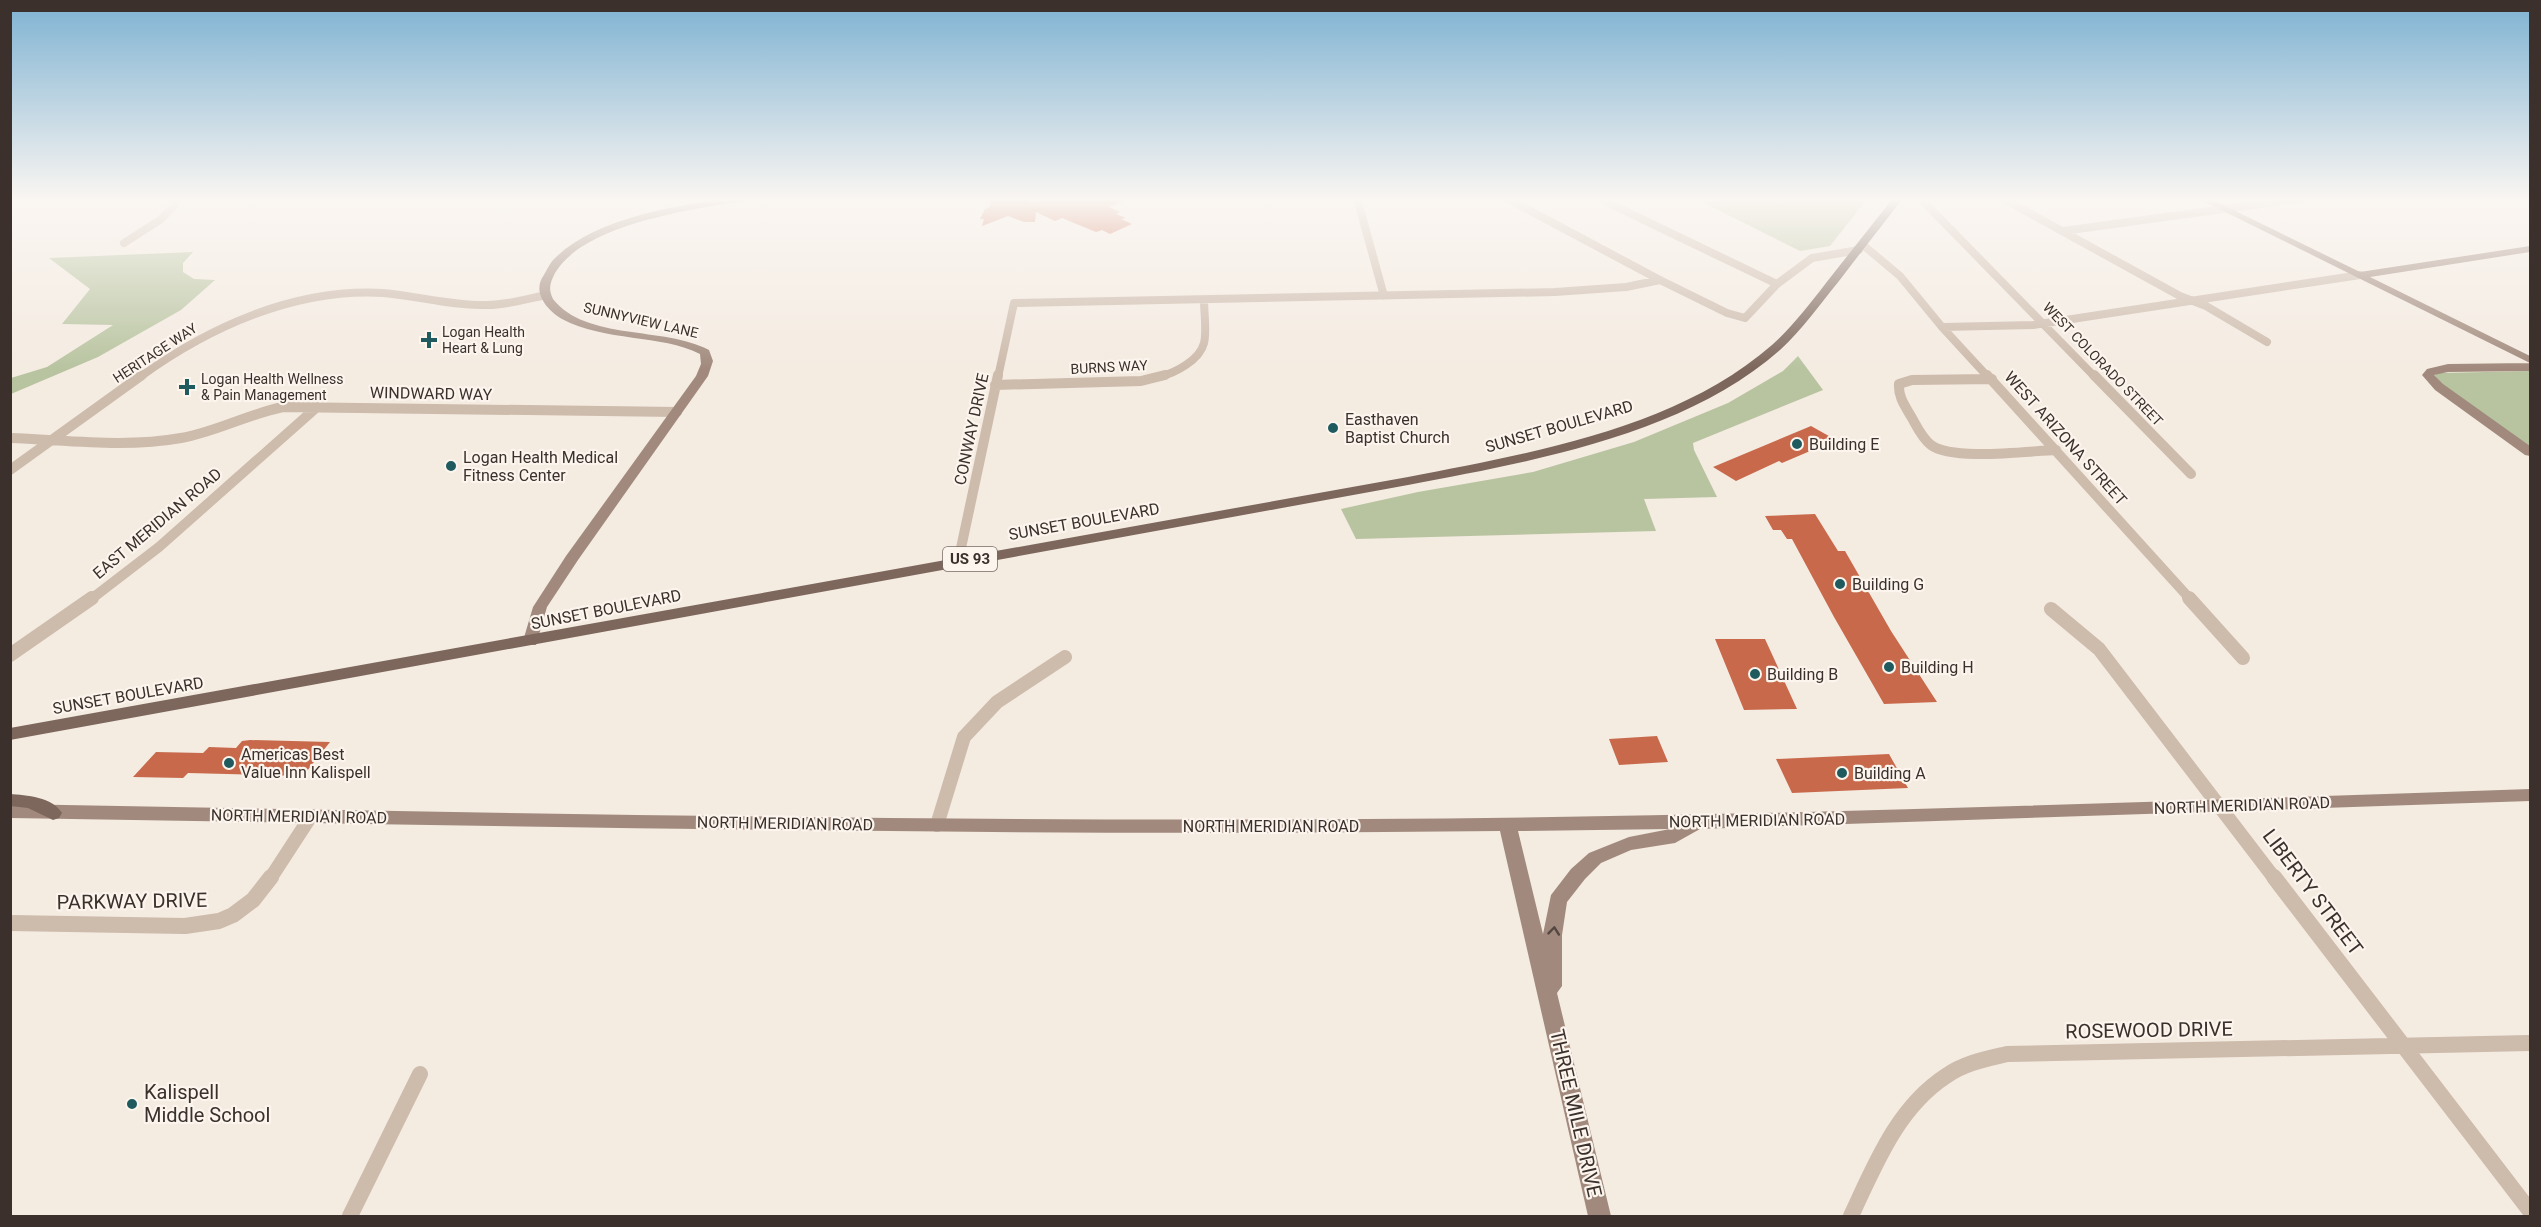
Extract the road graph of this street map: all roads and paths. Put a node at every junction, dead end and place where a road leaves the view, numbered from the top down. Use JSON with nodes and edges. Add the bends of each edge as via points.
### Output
{"nodes":[{"id":1,"x":566,"y":255,"type":"edge"},
{"id":2,"x":1373,"y":255,"type":"edge"},
{"id":3,"x":1615,"y":255,"type":"edge"},
{"id":4,"x":1717,"y":255,"type":"edge"},
{"id":5,"x":1824,"y":255,"type":"edge"},
{"id":6,"x":1854,"y":255,"type":"edge"},
{"id":7,"x":1875,"y":255,"type":"edge"},
{"id":8,"x":1977,"y":255,"type":"edge"},
{"id":9,"x":2107,"y":255,"type":"edge"},
{"id":10,"x":2319,"y":255,"type":"edge"},
{"id":11,"x":2491,"y":255,"type":"edge"},
{"id":12,"x":2360,"y":276,"type":"junction"},
{"id":13,"x":1660,"y":279,"type":"junction"},
{"id":14,"x":1777,"y":284,"type":"junction"},
{"id":15,"x":546,"y":295,"type":"junction"},
{"id":16,"x":1384,"y":296,"type":"junction"},
{"id":17,"x":1204,"y":300,"type":"junction"},
{"id":18,"x":2192,"y":301,"type":"junction"},
{"id":19,"x":2045,"y":324,"type":"junction"},
{"id":20,"x":1942,"y":327,"type":"junction"},
{"id":21,"x":2267,"y":342,"type":"dead end"},
{"id":22,"x":2530,"y":360,"type":"edge"},
{"id":23,"x":2530,"y":367,"type":"edge"},
{"id":24,"x":1992,"y":379,"type":"junction"},
{"id":25,"x":995,"y":385,"type":"junction"},
{"id":26,"x":316,"y":407,"type":"junction"},
{"id":27,"x":677,"y":412,"type":"junction"},
{"id":28,"x":10,"y":438,"type":"edge"},
{"id":29,"x":53,"y":439,"type":"junction"},
{"id":30,"x":2056,"y":450,"type":"junction"},
{"id":31,"x":2530,"y":452,"type":"edge"},
{"id":32,"x":10,"y":470,"type":"edge"},
{"id":33,"x":2191,"y":474,"type":"dead end"},
{"id":34,"x":958,"y":562,"type":"junction"},
{"id":35,"x":2051,"y":609,"type":"dead end"},
{"id":36,"x":531,"y":641,"type":"junction"},
{"id":37,"x":10,"y":655,"type":"edge"},
{"id":38,"x":1065,"y":657,"type":"dead end"},
{"id":39,"x":2243,"y":658,"type":"dead end"},
{"id":40,"x":31,"y":731,"type":"junction"},
{"id":41,"x":10,"y":734,"type":"edge"},
{"id":42,"x":10,"y":740,"type":"edge"},
{"id":43,"x":2530,"y":795,"type":"edge"},
{"id":44,"x":10,"y":800,"type":"edge"},
{"id":45,"x":2221,"y":807,"type":"junction"},
{"id":46,"x":10,"y":811,"type":"edge"},
{"id":47,"x":53,"y":813,"type":"junction"},
{"id":48,"x":311,"y":816,"type":"junction"},
{"id":49,"x":1697,"y":822,"type":"junction"},
{"id":50,"x":1507,"y":824,"type":"junction"},
{"id":51,"x":937,"y":825,"type":"junction"},
{"id":52,"x":10,"y":923,"type":"edge"},
{"id":53,"x":1552,"y":1010,"type":"junction"},
{"id":54,"x":2530,"y":1043,"type":"edge"},
{"id":55,"x":2404,"y":1046,"type":"junction"},
{"id":56,"x":420,"y":1074,"type":"dead end"},
{"id":57,"x":2530,"y":1211,"type":"edge"},
{"id":58,"x":350,"y":1216,"type":"edge"},
{"id":59,"x":1600,"y":1216,"type":"edge"},
{"id":60,"x":1851,"y":1216,"type":"edge"}],
"edges":[{"from":1,"to":15,"type":"main road","via":[[544,284]]},
{"from":2,"to":16,"type":"street"},
{"from":3,"to":13,"type":"street"},
{"from":4,"to":14,"type":"street"},
{"from":5,"to":14,"type":"street","via":[[1812,258]]},
{"from":6,"to":34,"type":"main road","name":"SUNSET BOULEVARD","number":"US 93","via":[[1772,351],[1734,379],[1642,422],[1490,465]]},
{"from":7,"to":20,"type":"street","name":"WEST ARIZONA STREET","via":[[1889,263]]},
{"from":8,"to":19,"type":"street","name":"WEST COLORADO STREET"},
{"from":9,"to":18,"type":"street"},
{"from":10,"to":12,"type":"main road"},
{"from":11,"to":12,"type":"main road"},
{"from":12,"to":18,"type":"street"},
{"from":12,"to":22,"type":"main road"},
{"from":13,"to":14,"type":"street","via":[[1745,318]]},
{"from":13,"to":16,"type":"street","via":[[1592,290]]},
{"from":15,"to":27,"type":"main road","name":"SUNNYVIEW LANE","via":[[553,306],[573,320],[705,352],[707,368]]},
{"from":15,"to":29,"type":"street","name":"HERITAGE WAY","via":[[486,305],[409,295],[361,294],[267,311],[184,346]]},
{"from":16,"to":17,"type":"street"},
{"from":17,"to":25,"type":"street","name":"BURNS WAY","via":[[1204,344],[1196,357],[1170,374],[1141,381]]},
{"from":17,"to":25,"type":"street","name":"CONWAY DRIVE","via":[[1014,303]]},
{"from":18,"to":19,"type":"street"},
{"from":18,"to":21,"type":"street"},
{"from":19,"to":20,"type":"street"},
{"from":19,"to":33,"type":"street","name":"WEST COLORADO STREET"},
{"from":20,"to":24,"type":"street","name":"WEST ARIZONA STREET"},
{"from":23,"to":31,"type":"main road","via":[[2438,369],[2428,375]]},
{"from":24,"to":30,"type":"street","name":"WEST ARIZONA STREET"},
{"from":24,"to":30,"type":"street","via":[[1912,380],[1899,384],[1897,390],[1929,442],[1938,449],[1956,453]]},
{"from":25,"to":34,"type":"street","name":"CONWAY DRIVE"},
{"from":26,"to":27,"type":"street","name":"WINDWARD WAY"},
{"from":26,"to":29,"type":"street","name":"WINDWARD WAY","via":[[269,409],[212,430],[164,441]]},
{"from":26,"to":37,"type":"street","name":"EAST MERIDIAN ROAD","via":[[159,547]]},
{"from":27,"to":36,"type":"main road","name":"SUNNYVIEW LANE","via":[[540,606]]},
{"from":28,"to":29,"type":"street","name":"WINDWARD WAY"},
{"from":29,"to":32,"type":"street","name":"HERITAGE WAY"},
{"from":30,"to":39,"type":"street","name":"WEST ARIZONA STREET"},
{"from":34,"to":36,"type":"main road","name":"SUNSET BOULEVARD","number":"US 93"},
{"from":35,"to":45,"type":"street","name":"LIBERTY STREET","via":[[2099,649]]},
{"from":36,"to":40,"type":"main road","name":"SUNSET BOULEVARD","number":"US 93"},
{"from":38,"to":51,"type":"street","via":[[997,702],[964,737]]},
{"from":40,"to":41,"type":"main road","name":"SUNSET BOULEVARD","number":"US 93"},
{"from":40,"to":42,"type":"main road"},
{"from":43,"to":45,"type":"main road","name":"NORTH MERIDIAN ROAD"},
{"from":44,"to":47,"type":"main road","via":[[31,802]]},
{"from":45,"to":49,"type":"main road","name":"NORTH MERIDIAN ROAD"},
{"from":45,"to":55,"type":"street","name":"LIBERTY STREET"},
{"from":46,"to":47,"type":"main road","name":"NORTH MERIDIAN ROAD"},
{"from":47,"to":48,"type":"main road","name":"NORTH MERIDIAN ROAD"},
{"from":48,"to":51,"type":"main road","name":"NORTH MERIDIAN ROAD"},
{"from":48,"to":52,"type":"street","name":"PARKWAY DRIVE","via":[[253,900],[219,921],[185,926]]},
{"from":49,"to":50,"type":"main road","name":"NORTH MERIDIAN ROAD"},
{"from":53,"to":49,"type":"main road","name":"THREE MILE DRIVE","one_way":true,"via":[[1552,935],[1558,900],[1578,874],[1595,858],[1629,844],[1669,838]]},
{"from":50,"to":51,"type":"main road","name":"NORTH MERIDIAN ROAD"},
{"from":50,"to":53,"type":"main road","name":"THREE MILE DRIVE"},
{"from":53,"to":59,"type":"main road","name":"THREE MILE DRIVE"},
{"from":54,"to":55,"type":"street","name":"ROSEWOOD DRIVE"},
{"from":55,"to":57,"type":"street","name":"LIBERTY STREET"},
{"from":55,"to":60,"type":"street","name":"ROSEWOOD DRIVE","via":[[2007,1054],[1974,1061],[1936,1081],[1905,1112]]},
{"from":56,"to":58,"type":"street"}]}
